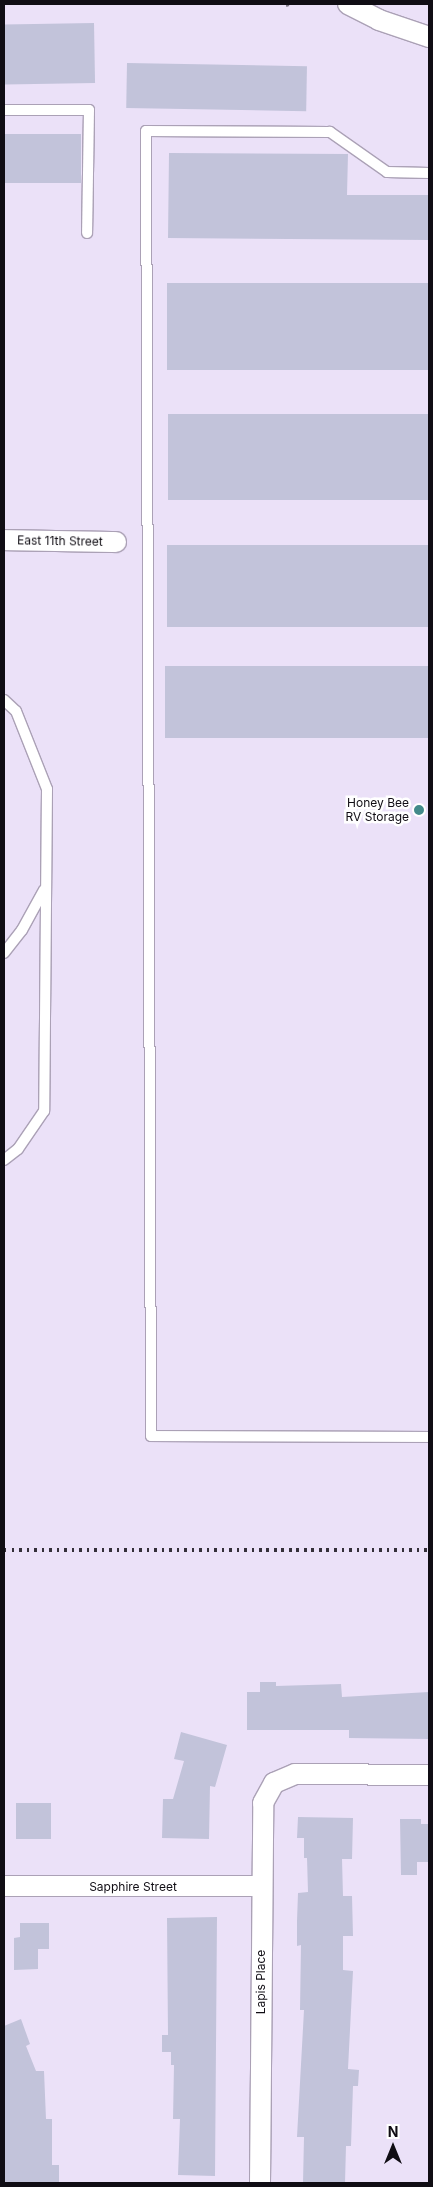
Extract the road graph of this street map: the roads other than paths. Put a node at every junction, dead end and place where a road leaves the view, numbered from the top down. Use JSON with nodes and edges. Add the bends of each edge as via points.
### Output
{"nodes":[{"id":1,"x":348,"y":4,"type":"edge"},
{"id":2,"x":429,"y":37,"type":"edge"},
{"id":3,"x":4,"y":110,"type":"edge"},
{"id":4,"x":429,"y":174,"type":"edge"},
{"id":5,"x":87,"y":233,"type":"dead end"},
{"id":6,"x":4,"y":540,"type":"edge"},
{"id":7,"x":116,"y":542,"type":"dead end"},
{"id":8,"x":4,"y":700,"type":"edge"},
{"id":9,"x":45,"y":887,"type":"junction"},
{"id":10,"x":4,"y":953,"type":"edge"},
{"id":11,"x":4,"y":1160,"type":"edge"},
{"id":12,"x":429,"y":1437,"type":"edge"},
{"id":13,"x":429,"y":1775,"type":"edge"},
{"id":14,"x":4,"y":1886,"type":"edge"},
{"id":15,"x":262,"y":1886,"type":"junction"},
{"id":16,"x":260,"y":2183,"type":"edge"}],
"edges":[{"from":1,"to":2,"type":"street","via":[[379,20]]},
{"from":3,"to":5,"type":"lane","via":[[89,110]]},
{"from":4,"to":12,"type":"lane","via":[[387,172],[330,132],[146,131],[151,1436]]},
{"from":6,"to":7,"type":"street","name":"East 11th Street"},
{"from":8,"to":9,"type":"lane","via":[[16,711],[47,788]]},
{"from":9,"to":10,"type":"lane","via":[[22,930]]},
{"from":9,"to":11,"type":"lane","via":[[44,1111],[18,1149]]},
{"from":13,"to":15,"type":"street","name":"Lapis Place","via":[[296,1774],[274,1783],[262,1803]]},
{"from":14,"to":15,"type":"street","name":"Sapphire Street"},
{"from":15,"to":16,"type":"street","name":"Lapis Place"}]}
